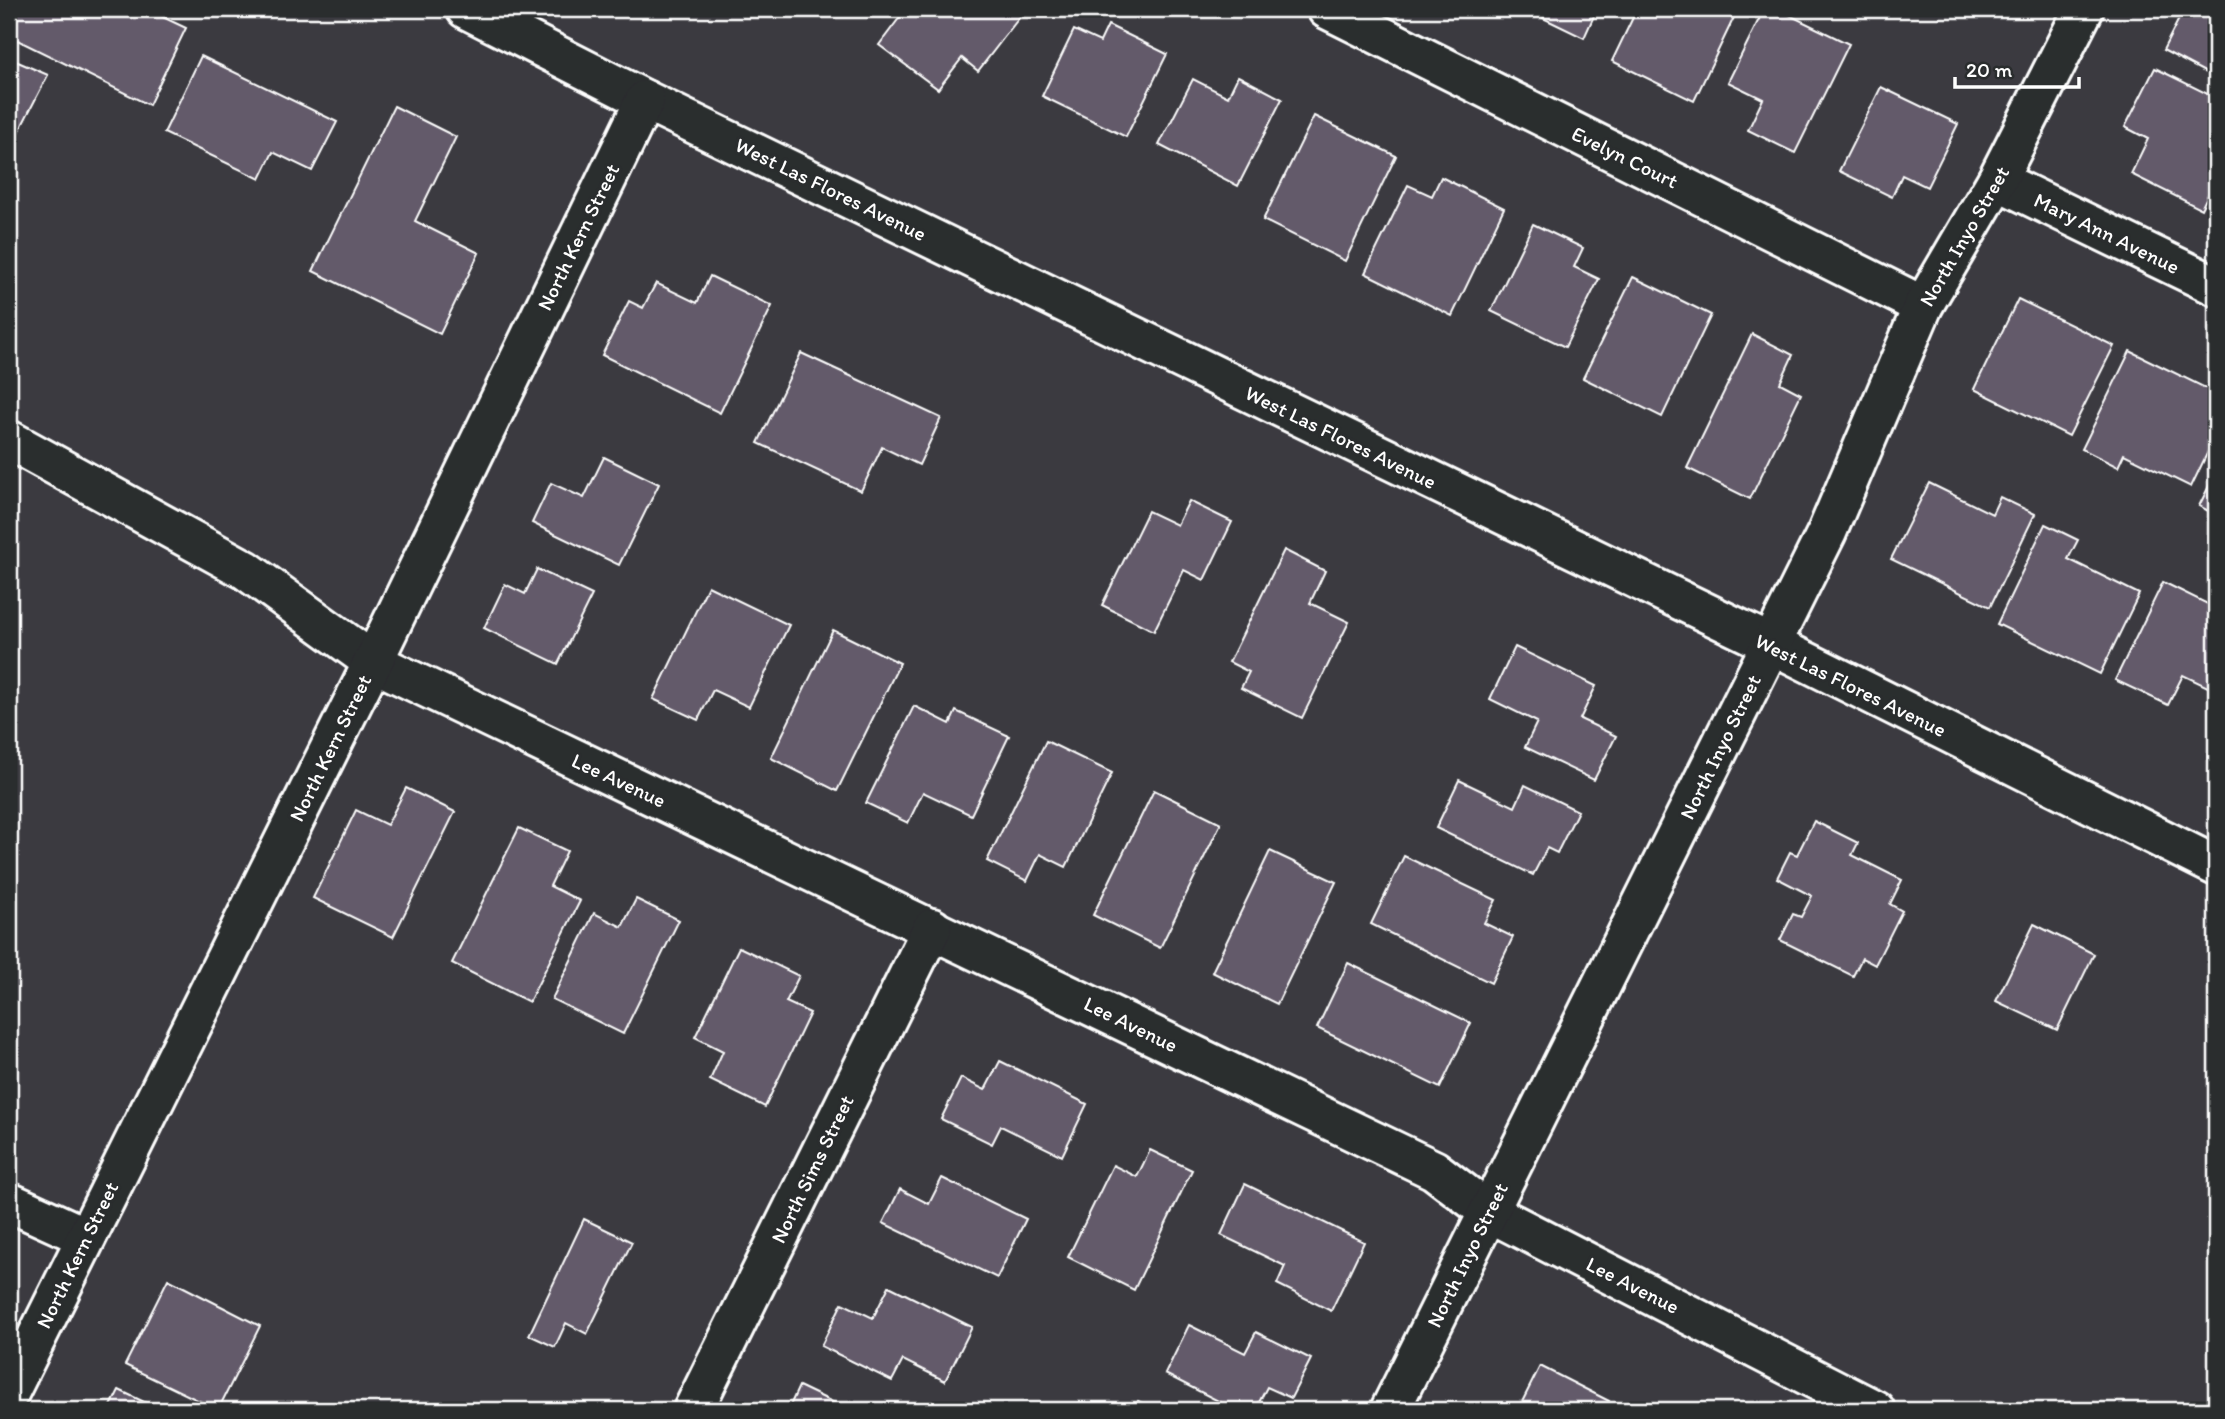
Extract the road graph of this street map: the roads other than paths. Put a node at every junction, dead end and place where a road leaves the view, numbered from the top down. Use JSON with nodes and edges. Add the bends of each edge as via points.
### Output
{"nodes":[{"id":1,"x":466,"y":9,"type":"edge"},
{"id":2,"x":1327,"y":9,"type":"edge"},
{"id":3,"x":2084,"y":9,"type":"edge"},
{"id":4,"x":645,"y":100,"type":"junction"},
{"id":5,"x":1997,"y":180,"type":"junction"},
{"id":6,"x":2216,"y":286,"type":"edge"},
{"id":7,"x":1923,"y":306,"type":"junction"},
{"id":8,"x":9,"y":440,"type":"edge"},
{"id":9,"x":1770,"y":645,"type":"junction"},
{"id":10,"x":373,"y":662,"type":"junction"},
{"id":11,"x":2216,"y":866,"type":"edge"},
{"id":12,"x":932,"y":928,"type":"junction"},
{"id":13,"x":9,"y":1202,"type":"edge"},
{"id":14,"x":1489,"y":1212,"type":"junction"},
{"id":15,"x":86,"y":1237,"type":"junction"},
{"id":16,"x":9,"y":1393,"type":"edge"},
{"id":17,"x":693,"y":1410,"type":"edge"},
{"id":18,"x":1390,"y":1410,"type":"edge"},
{"id":19,"x":1875,"y":1410,"type":"edge"}],
"edges":[{"from":1,"to":4,"type":"street","name":"West Las Flores Avenue"},
{"from":2,"to":7,"type":"street","name":"Evelyn Court"},
{"from":3,"to":5,"type":"street","name":"North Inyo Street"},
{"from":4,"to":9,"type":"street","name":"West Las Flores Avenue"},
{"from":4,"to":10,"type":"street","name":"North Kern Street"},
{"from":5,"to":6,"type":"street","name":"Mary Ann Avenue"},
{"from":5,"to":7,"type":"street","name":"North Inyo Street"},
{"from":7,"to":9,"type":"street","name":"North Inyo Street","via":[[1827,532]]},
{"from":8,"to":10,"type":"street","name":"Lee Avenue","via":[[246,570]]},
{"from":9,"to":11,"type":"street","name":"West Las Flores Avenue"},
{"from":9,"to":14,"type":"street","name":"North Inyo Street"},
{"from":10,"to":12,"type":"street","name":"Lee Avenue"},
{"from":10,"to":15,"type":"street","name":"North Kern Street"},
{"from":12,"to":14,"type":"street","name":"Lee Avenue","via":[[1434,1170]]},
{"from":12,"to":17,"type":"street","name":"North Sims Street"},
{"from":13,"to":15,"type":"street"},
{"from":14,"to":18,"type":"street","name":"North Inyo Street"},
{"from":14,"to":19,"type":"street","name":"Lee Avenue"},
{"from":15,"to":16,"type":"street","name":"North Kern Street"}]}
